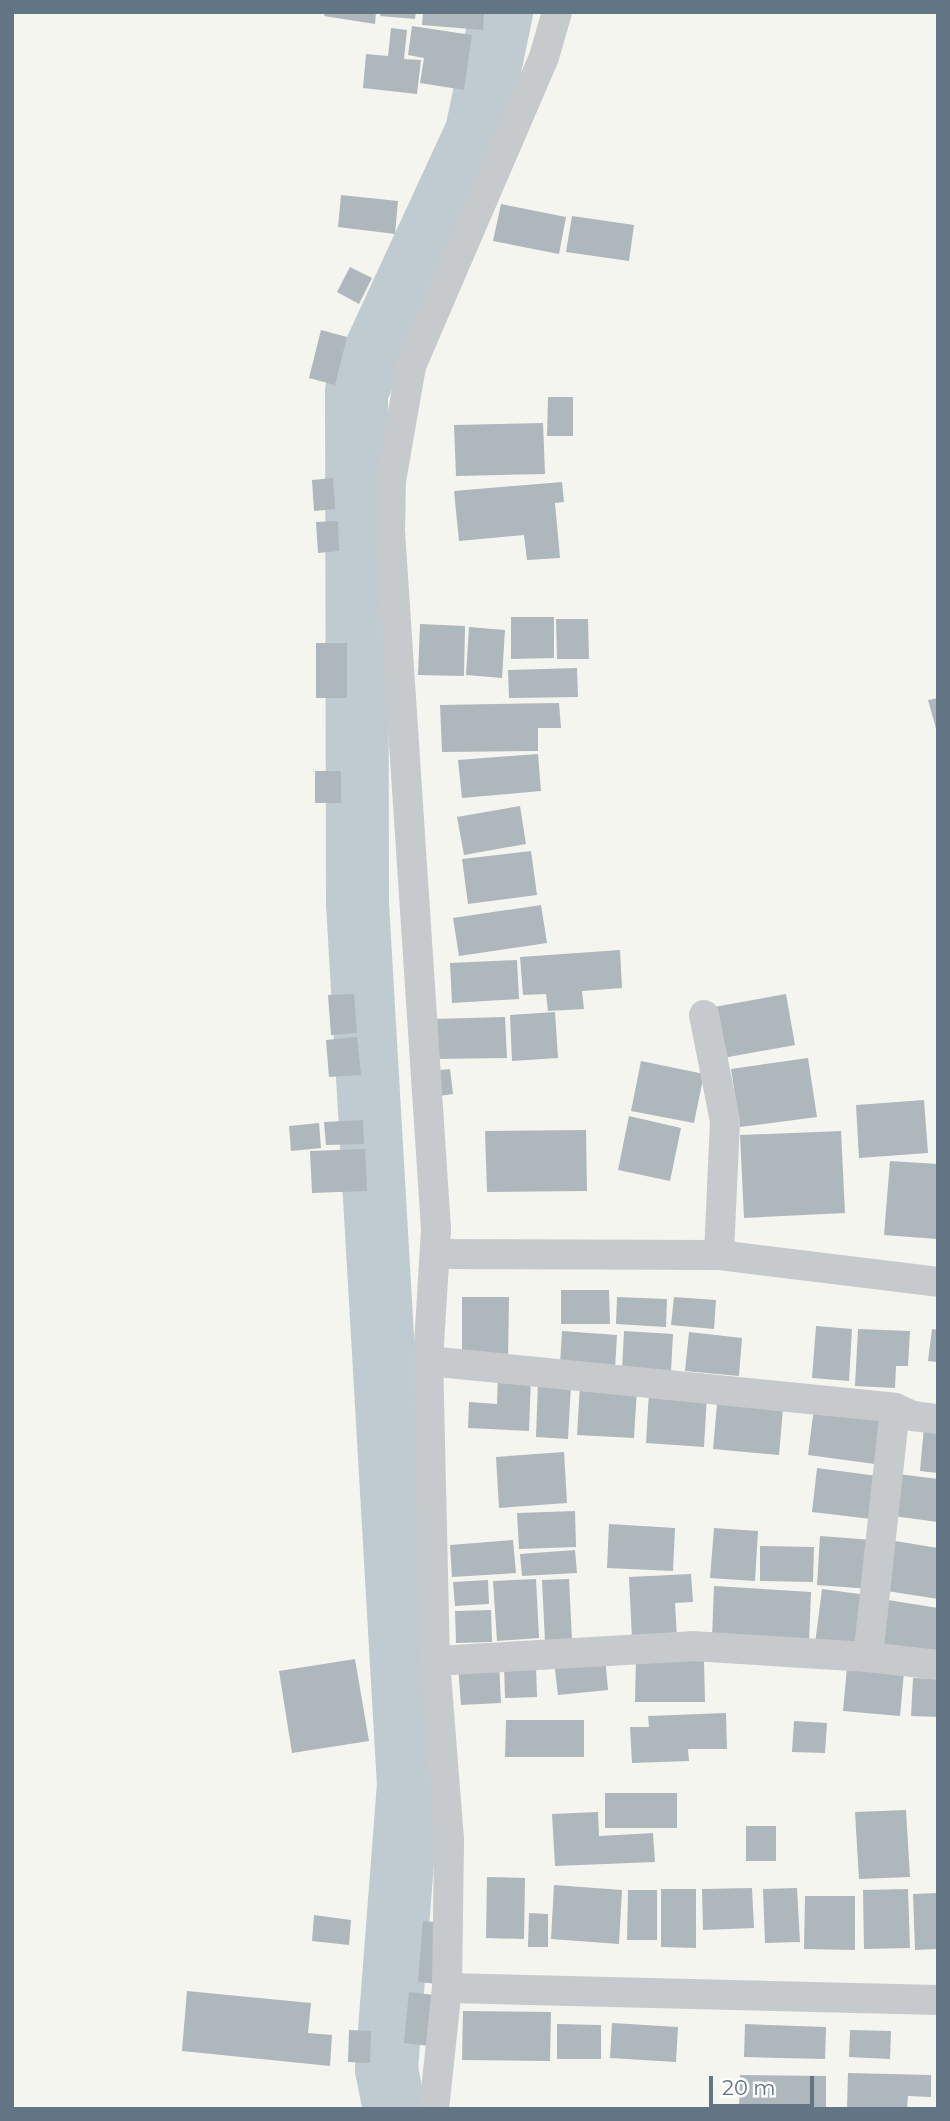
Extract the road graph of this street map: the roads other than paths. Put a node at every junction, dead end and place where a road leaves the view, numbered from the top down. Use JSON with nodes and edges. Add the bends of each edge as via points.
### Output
{"nodes":[{"id":1,"x":556,"y":12,"type":"edge"},
{"id":2,"x":704,"y":1015,"type":"dead end"},
{"id":3,"x":436,"y":1254,"type":"junction"},
{"id":4,"x":719,"y":1255,"type":"junction"},
{"id":5,"x":938,"y":1282,"type":"edge"},
{"id":6,"x":428,"y":1361,"type":"junction"},
{"id":7,"x":895,"y":1408,"type":"junction"},
{"id":8,"x":938,"y":1419,"type":"edge"},
{"id":9,"x":868,"y":1657,"type":"junction"},
{"id":10,"x":435,"y":1661,"type":"junction"},
{"id":11,"x":938,"y":1665,"type":"edge"},
{"id":12,"x":447,"y":1988,"type":"junction"},
{"id":13,"x":938,"y":2000,"type":"edge"},
{"id":14,"x":434,"y":2109,"type":"edge"}],
"edges":[{"from":1,"to":3,"type":"street","via":[[544,57],[411,366],[391,481],[390,530]]},
{"from":2,"to":4,"type":"street","via":[[725,1121]]},
{"from":3,"to":4,"type":"street"},
{"from":3,"to":6,"type":"street"},
{"from":4,"to":5,"type":"street"},
{"from":6,"to":7,"type":"street"},
{"from":6,"to":10,"type":"street"},
{"from":7,"to":8,"type":"street"},
{"from":7,"to":9,"type":"street"},
{"from":9,"to":10,"type":"street","via":[[692,1646]]},
{"from":9,"to":11,"type":"street"},
{"from":10,"to":12,"type":"street","via":[[449,1839]]},
{"from":12,"to":13,"type":"street"},
{"from":12,"to":14,"type":"street"}]}
